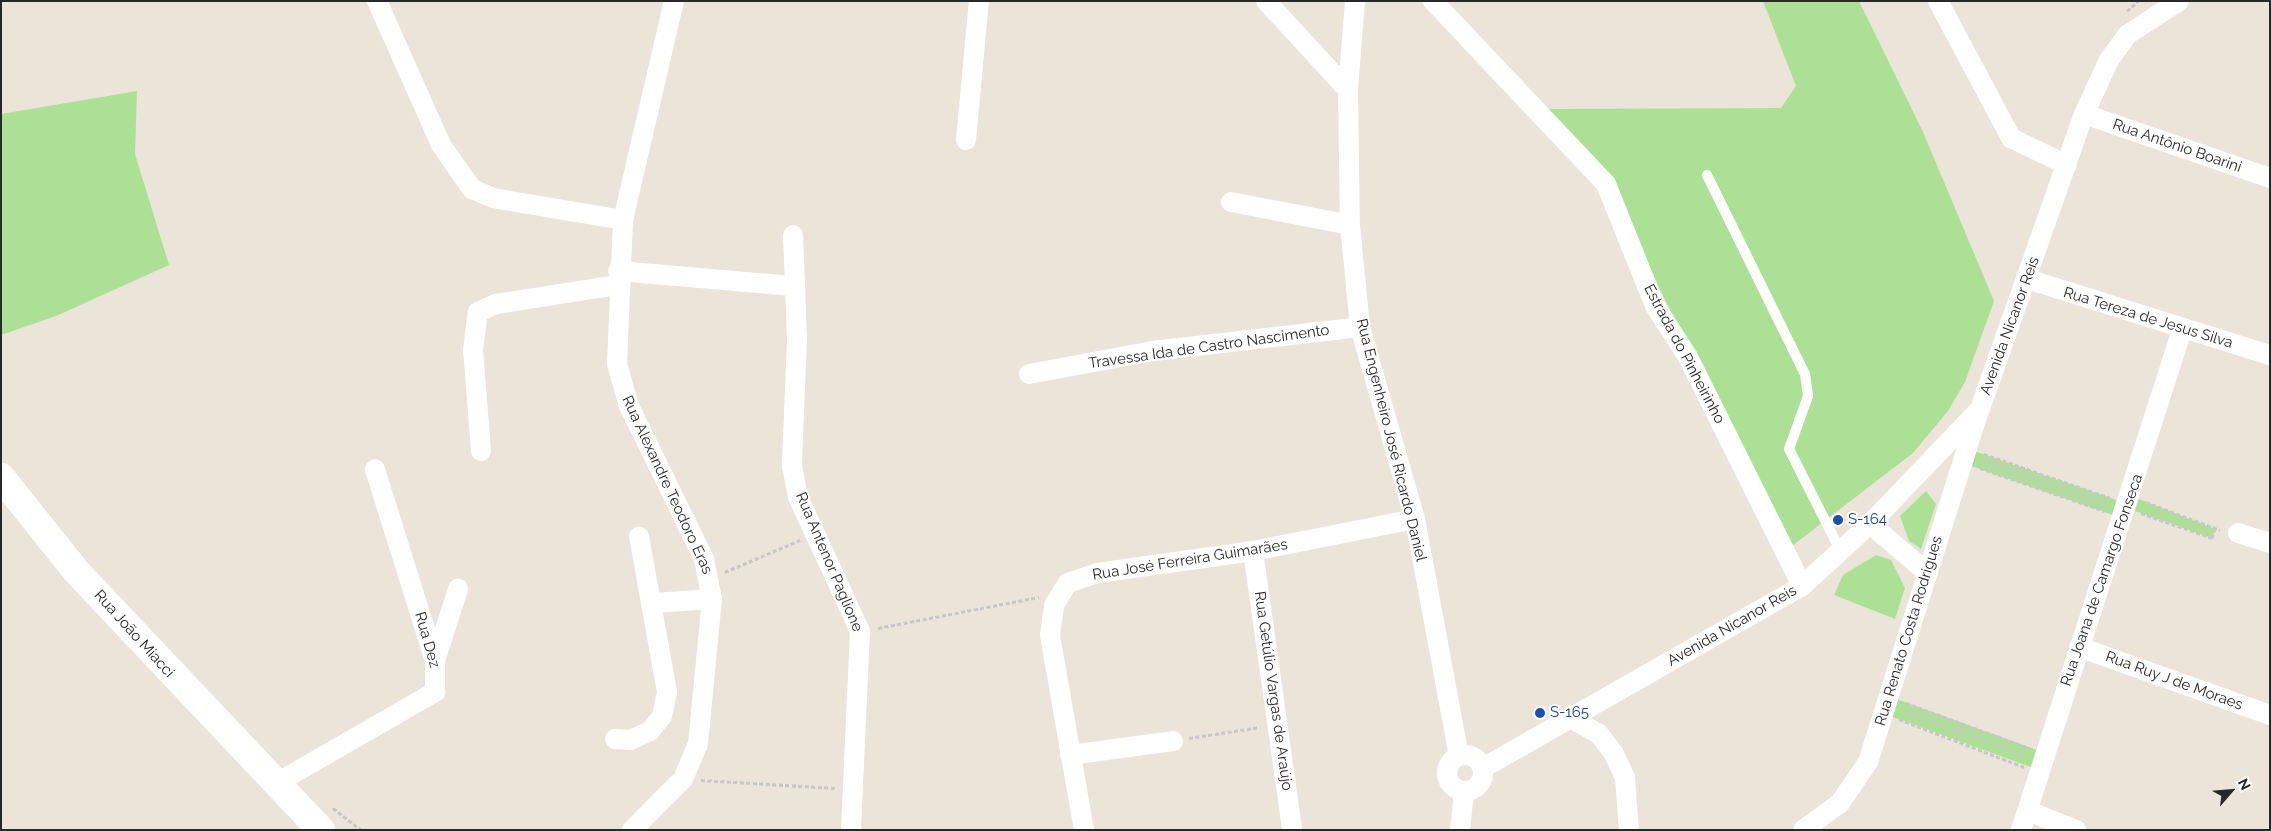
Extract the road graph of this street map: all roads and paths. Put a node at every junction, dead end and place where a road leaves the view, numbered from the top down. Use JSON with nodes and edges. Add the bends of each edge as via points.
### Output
{"nodes":[{"id":1,"x":377,"y":1,"type":"edge"},
{"id":2,"x":674,"y":1,"type":"edge"},
{"id":3,"x":978,"y":1,"type":"edge"},
{"id":4,"x":1266,"y":1,"type":"edge"},
{"id":5,"x":1355,"y":1,"type":"edge"},
{"id":6,"x":1433,"y":1,"type":"edge"},
{"id":7,"x":1938,"y":1,"type":"edge"},
{"id":8,"x":2138,"y":1,"type":"edge"},
{"id":9,"x":2179,"y":1,"type":"edge"},
{"id":10,"x":2120,"y":18,"type":"dead end"},
{"id":11,"x":1348,"y":90,"type":"junction"},
{"id":12,"x":2084,"y":114,"type":"junction"},
{"id":13,"x":966,"y":140,"type":"dead end"},
{"id":14,"x":2067,"y":165,"type":"junction"},
{"id":15,"x":1707,"y":175,"type":"dead end"},
{"id":16,"x":2270,"y":178,"type":"edge"},
{"id":17,"x":1231,"y":202,"type":"dead end"},
{"id":18,"x":623,"y":220,"type":"junction"},
{"id":19,"x":1350,"y":225,"type":"junction"},
{"id":20,"x":792,"y":235,"type":"dead end"},
{"id":21,"x":618,"y":278,"type":"junction"},
{"id":22,"x":2027,"y":279,"type":"junction"},
{"id":23,"x":793,"y":286,"type":"junction"},
{"id":24,"x":1360,"y":326,"type":"junction"},
{"id":25,"x":2182,"y":330,"type":"junction"},
{"id":26,"x":2270,"y":355,"type":"edge"},
{"id":27,"x":1029,"y":374,"type":"dead end"},
{"id":28,"x":1980,"y":409,"type":"junction"},
{"id":29,"x":481,"y":451,"type":"dead end"},
{"id":30,"x":1966,"y":455,"type":"junction"},
{"id":31,"x":375,"y":468,"type":"dead end"},
{"id":32,"x":1,"y":477,"type":"edge"},
{"id":33,"x":2129,"y":508,"type":"junction"},
{"id":34,"x":1415,"y":518,"type":"junction"},
{"id":35,"x":1870,"y":524,"type":"junction"},
{"id":36,"x":2214,"y":529,"type":"junction"},
{"id":37,"x":2238,"y":533,"type":"joint"},
{"id":38,"x":814,"y":534,"type":"junction"},
{"id":39,"x":639,"y":536,"type":"dead end"},
{"id":40,"x":2270,"y":543,"type":"edge"},
{"id":41,"x":1840,"y":550,"type":"junction"},
{"id":42,"x":1253,"y":551,"type":"junction"},
{"id":43,"x":1928,"y":572,"type":"junction"},
{"id":44,"x":711,"y":578,"type":"junction"},
{"id":45,"x":1802,"y":586,"type":"junction"},
{"id":46,"x":458,"y":589,"type":"dead end"},
{"id":47,"x":1060,"y":593,"type":"junction"},
{"id":48,"x":712,"y":599,"type":"junction"},
{"id":49,"x":653,"y":604,"type":"junction"},
{"id":50,"x":860,"y":631,"type":"junction"},
{"id":51,"x":2079,"y":647,"type":"junction"},
{"id":52,"x":435,"y":661,"type":"junction"},
{"id":53,"x":1888,"y":705,"type":"junction"},
{"id":54,"x":2270,"y":715,"type":"edge"},
{"id":55,"x":1571,"y":718,"type":"junction"},
{"id":56,"x":1962,"y":723,"type":"junction"},
{"id":57,"x":1278,"y":724,"type":"junction"},
{"id":58,"x":1958,"y":731,"type":"junction"},
{"id":59,"x":615,"y":739,"type":"dead end"},
{"id":60,"x":1955,"y":740,"type":"junction"},
{"id":61,"x":1173,"y":741,"type":"joint"},
{"id":62,"x":1070,"y":755,"type":"junction"},
{"id":63,"x":1459,"y":756,"type":"junction"},
{"id":64,"x":2041,"y":762,"type":"junction"},
{"id":65,"x":1483,"y":768,"type":"junction"},
{"id":66,"x":683,"y":779,"type":"junction"},
{"id":67,"x":275,"y":784,"type":"junction"},
{"id":68,"x":856,"y":790,"type":"junction"},
{"id":69,"x":1464,"y":791,"type":"junction"},
{"id":70,"x":2028,"y":811,"type":"junction"},
{"id":71,"x":320,"y":830,"type":"edge"},
{"id":72,"x":632,"y":830,"type":"edge"},
{"id":73,"x":851,"y":830,"type":"edge"},
{"id":74,"x":1084,"y":830,"type":"edge"},
{"id":75,"x":1292,"y":830,"type":"edge"},
{"id":76,"x":1460,"y":830,"type":"edge"},
{"id":77,"x":1629,"y":830,"type":"edge"},
{"id":78,"x":1803,"y":830,"type":"edge"},
{"id":79,"x":2021,"y":830,"type":"edge"},
{"id":80,"x":2076,"y":830,"type":"edge"}],
"edges":[{"from":1,"to":18,"type":"street","via":[[442,145],[472,189],[493,198]]},
{"from":2,"to":18,"type":"street","name":"Rua Alexandre Teodoro Eras"},
{"from":3,"to":13,"type":"street"},
{"from":4,"to":11,"type":"street"},
{"from":5,"to":11,"type":"street","name":"Rua Engenheiro José Ricardo Daniel"},
{"from":6,"to":45,"type":"street","name":"Estrada do Pinheirinho","via":[[1606,184],[1655,306],[1688,358]]},
{"from":7,"to":14,"type":"street","via":[[2011,138]]},
{"from":8,"to":10,"type":"path"},
{"from":9,"to":12,"type":"street","name":"Avenida Nicanor Reis","via":[[2127,35],[2109,60]]},
{"from":11,"to":19,"type":"street","name":"Rua Engenheiro José Ricardo Daniel"},
{"from":12,"to":14,"type":"street","name":"Avenida Nicanor Reis"},
{"from":12,"to":16,"type":"street","name":"Rua Antônio Boarini"},
{"from":14,"to":22,"type":"street","name":"Avenida Nicanor Reis"},
{"from":15,"to":41,"type":"lane","via":[[1805,374],[1808,396],[1789,449]]},
{"from":17,"to":19,"type":"street"},
{"from":18,"to":21,"type":"street","name":"Rua Alexandre Teodoro Eras"},
{"from":19,"to":24,"type":"street","name":"Rua Engenheiro José Ricardo Daniel"},
{"from":20,"to":23,"type":"street","name":"Rua Antenor Paglione"},
{"from":21,"to":23,"type":"street"},
{"from":21,"to":29,"type":"street","via":[[485,306],[478,312],[473,350]]},
{"from":21,"to":44,"type":"street","name":"Rua Alexandre Teodoro Eras","via":[[617,364],[621,385]]},
{"from":22,"to":25,"type":"street","name":"Rua Tereza de Jesus Silva"},
{"from":22,"to":28,"type":"street","name":"Avenida Nicanor Reis"},
{"from":23,"to":38,"type":"street","name":"Rua Antenor Paglione","via":[[797,339],[792,466]]},
{"from":24,"to":27,"type":"street","name":"Travessa Ida de Castro Nascimento","via":[[1153,351]]},
{"from":24,"to":34,"type":"street","name":"Rua Engenheiro José Ricardo Daniel"},
{"from":25,"to":26,"type":"street","name":"Rua Tereza de Jesus Silva"},
{"from":25,"to":33,"type":"street","name":"Rua Joana de Camargo Fonseca"},
{"from":28,"to":30,"type":"street","name":"Rua Renato Costa Rodrigues"},
{"from":28,"to":35,"type":"street","name":"Avenida Nicanor Reis"},
{"from":30,"to":33,"type":"path"},
{"from":30,"to":33,"type":"path"},
{"from":30,"to":33,"type":"path"},
{"from":30,"to":43,"type":"street","name":"Rua Renato Costa Rodrigues"},
{"from":31,"to":52,"type":"street","name":"Rua Dez"},
{"from":32,"to":67,"type":"main road","name":"Rua João Miacci","via":[[76,571]]},
{"from":33,"to":36,"type":"path"},
{"from":33,"to":36,"type":"path","via":[[2212,538]]},
{"from":33,"to":51,"type":"street","name":"Rua Joana de Camargo Fonseca"},
{"from":34,"to":42,"type":"street","name":"Rua José Ferreira Guimarães"},
{"from":34,"to":63,"type":"street","name":"Rua Engenheiro José Ricardo Daniel"},
{"from":35,"to":41,"type":"street","name":"Avenida Nicanor Reis"},
{"from":35,"to":43,"type":"street"},
{"from":36,"to":37,"type":"path"},
{"from":37,"to":40,"type":"street"},
{"from":38,"to":44,"type":"path"},
{"from":38,"to":50,"type":"street","name":"Rua Antenor Paglione"},
{"from":39,"to":49,"type":"street"},
{"from":41,"to":45,"type":"street","name":"Avenida Nicanor Reis"},
{"from":42,"to":47,"type":"street","name":"Rua José Ferreira Guimarães","via":[[1097,572],[1068,583]]},
{"from":42,"to":57,"type":"street","name":"Rua Getúlio Vargas de Araújo"},
{"from":43,"to":53,"type":"street","name":"Rua Renato Costa Rodrigues"},
{"from":44,"to":48,"type":"street","name":"Rua Alexandre Teodoro Eras"},
{"from":45,"to":55,"type":"street","name":"Avenida Nicanor Reis"},
{"from":46,"to":52,"type":"street"},
{"from":47,"to":50,"type":"path"},
{"from":47,"to":62,"type":"street","via":[[1050,635]]},
{"from":48,"to":49,"type":"street"},
{"from":48,"to":66,"type":"street","name":"Rua Alexandre Teodoro Eras","via":[[698,744]]},
{"from":49,"to":59,"type":"street","via":[[667,692],[662,716],[650,731],[630,740]]},
{"from":50,"to":68,"type":"street","name":"Rua Antenor Paglione"},
{"from":51,"to":54,"type":"street","name":"Rua Ruy J de Moraes"},
{"from":51,"to":64,"type":"street","name":"Rua Joana de Camargo Fonseca"},
{"from":52,"to":67,"type":"street","name":"Rua Dez","via":[[438,678],[435,692],[428,699]]},
{"from":53,"to":56,"type":"path"},
{"from":53,"to":58,"type":"path"},
{"from":53,"to":60,"type":"path"},
{"from":53,"to":78,"type":"street","name":"Rua Renato Costa Rodrigues","via":[[1856,784],[1840,803]]},
{"from":55,"to":65,"type":"street","name":"Avenida Nicanor Reis"},
{"from":55,"to":77,"type":"street","via":[[1599,734],[1614,754],[1625,778]]},
{"from":56,"to":58,"type":"path"},
{"from":56,"to":64,"type":"path"},
{"from":57,"to":61,"type":"path"},
{"from":57,"to":75,"type":"street","name":"Rua Getúlio Vargas de Araújo"},
{"from":58,"to":60,"type":"path"},
{"from":58,"to":64,"type":"path"},
{"from":60,"to":64,"type":"path"},
{"from":61,"to":62,"type":"street"},
{"from":62,"to":74,"type":"street"},
{"from":63,"to":65,"type":"street","via":[[1472,756]]},
{"from":63,"to":69,"type":"street","via":[[1450,763],[1447,776],[1453,786]]},
{"from":64,"to":70,"type":"street","name":"Rua Joana de Camargo Fonseca"},
{"from":65,"to":69,"type":"street","via":[[1480,784]]},
{"from":66,"to":68,"type":"path"},
{"from":66,"to":72,"type":"street","name":"Rua Alexandre Teodoro Eras"},
{"from":67,"to":71,"type":"main road"},
{"from":68,"to":73,"type":"street","name":"Rua Antenor Paglione"},
{"from":69,"to":76,"type":"street"},
{"from":70,"to":79,"type":"street","name":"Rua Joana de Camargo Fonseca"},
{"from":70,"to":80,"type":"street"}]}
